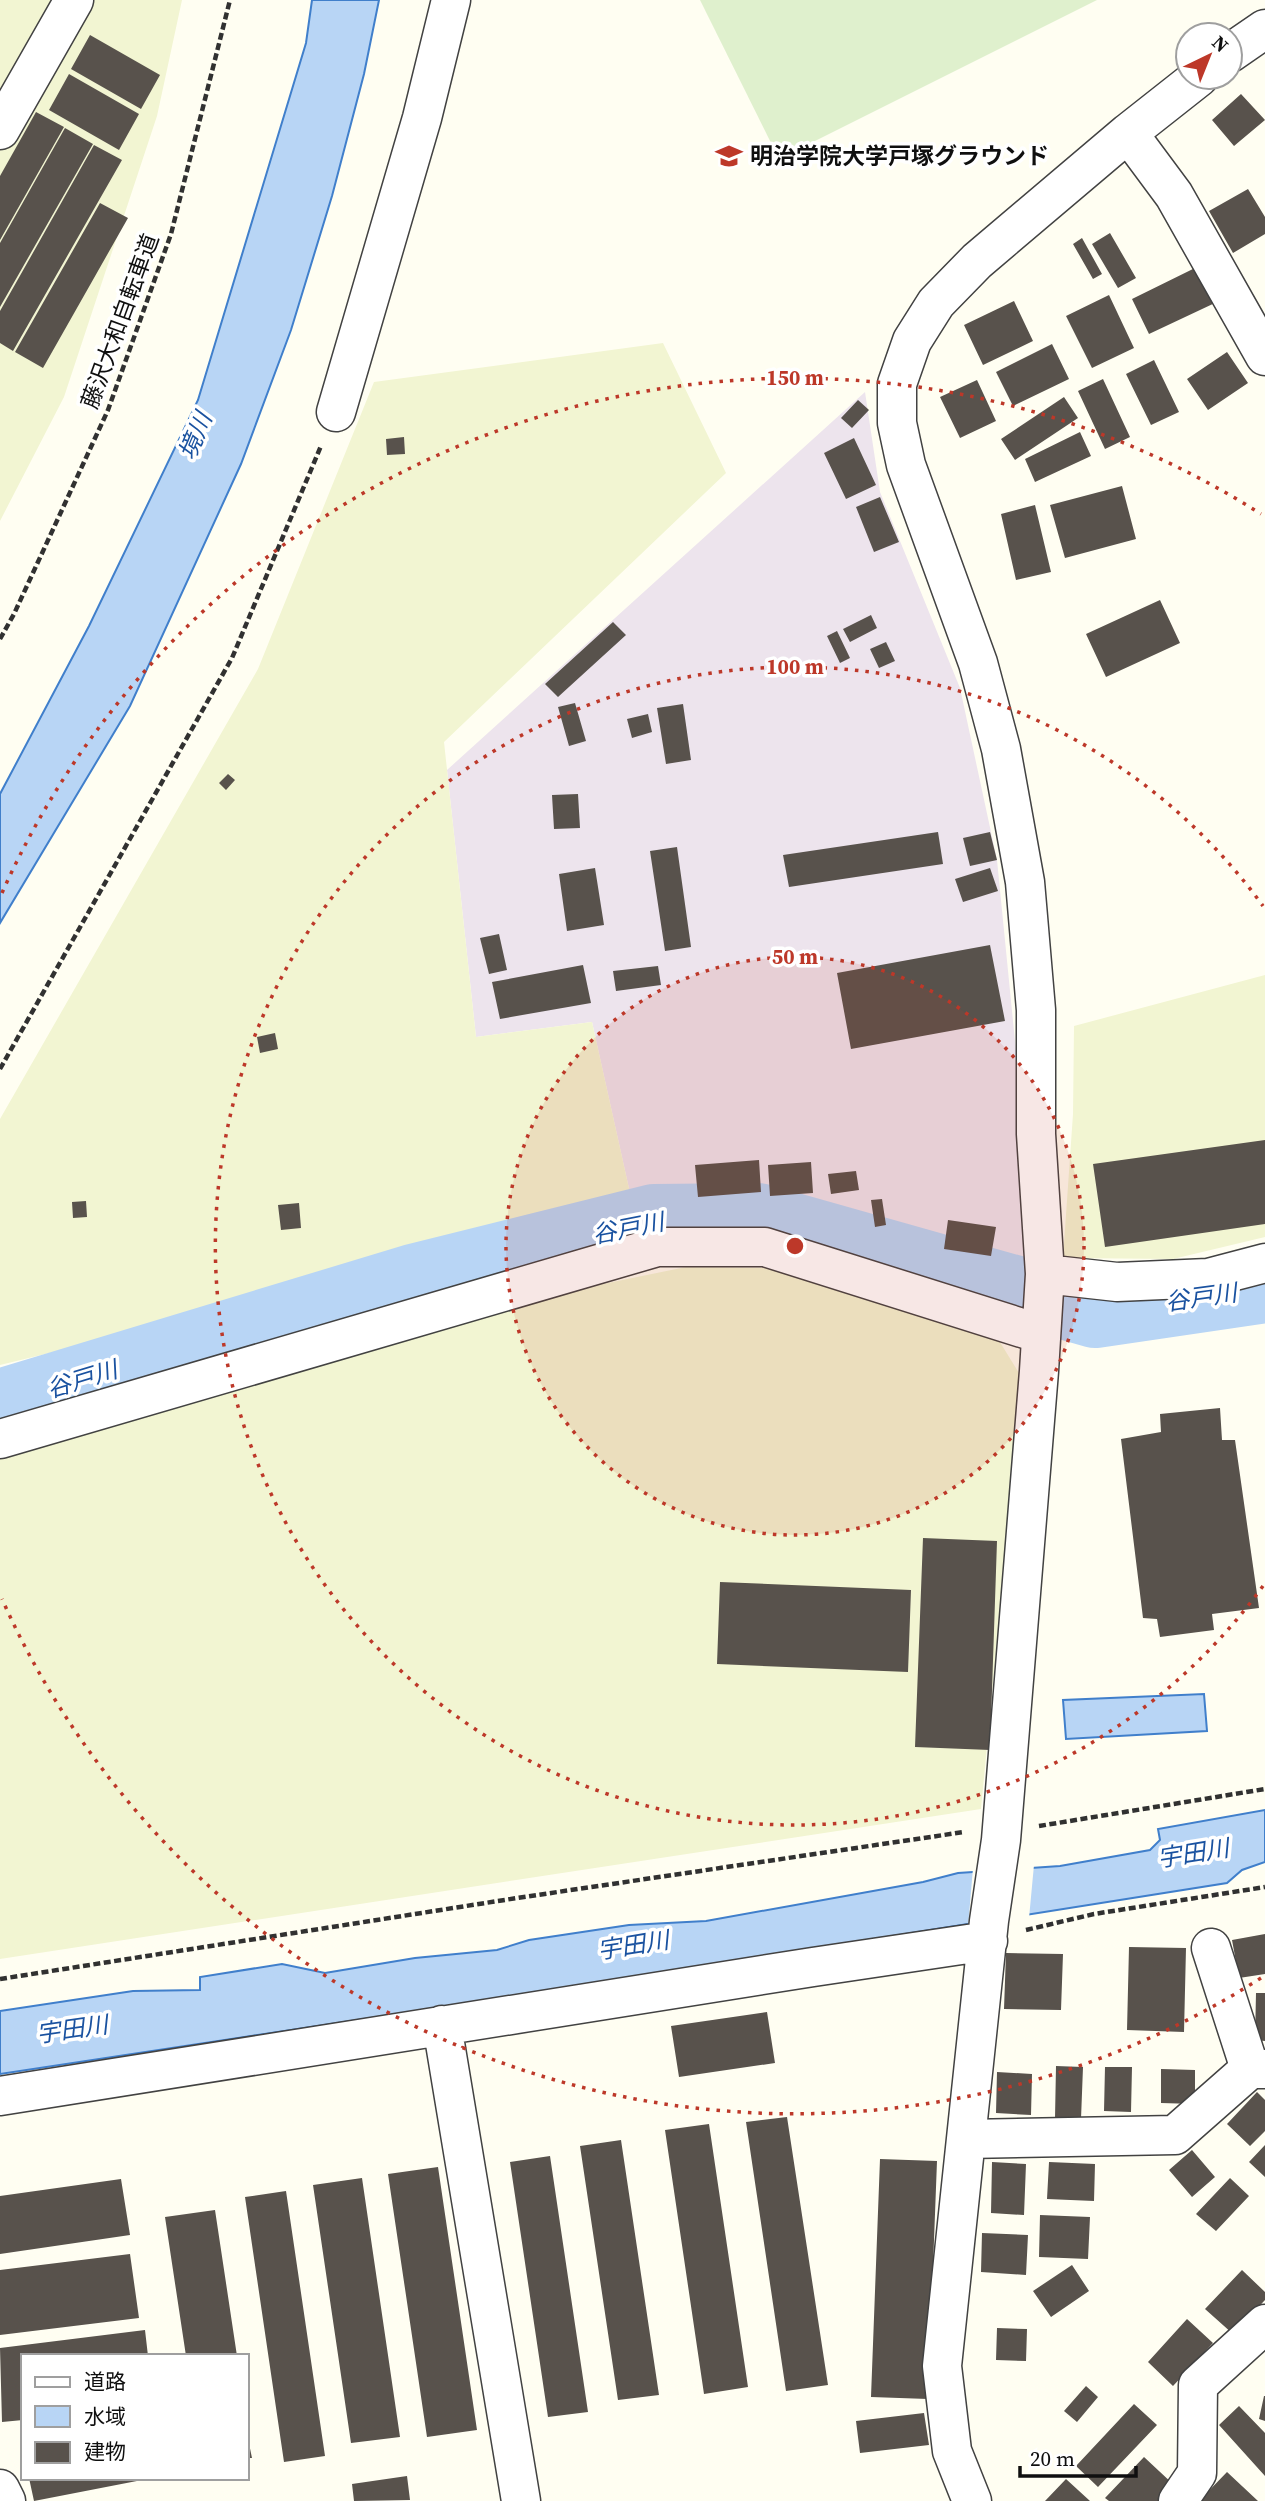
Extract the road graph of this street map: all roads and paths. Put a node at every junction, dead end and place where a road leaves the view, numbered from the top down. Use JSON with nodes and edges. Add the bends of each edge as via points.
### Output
{"nodes":[{"id":1,"x":74,"y":0,"type":"edge"},
{"id":2,"x":230,"y":0,"type":"edge"},
{"id":3,"x":452,"y":0,"type":"edge"},
{"id":4,"x":1265,"y":29,"type":"edge"},
{"id":5,"x":1244,"y":43,"type":"edge"},
{"id":6,"x":1181,"y":91,"type":"edge"},
{"id":7,"x":0,"y":130,"type":"edge"},
{"id":8,"x":1128,"y":133,"type":"junction"},
{"id":9,"x":1265,"y":356,"type":"edge"},
{"id":10,"x":336,"y":412,"type":"joint"},
{"id":11,"x":0,"y":639,"type":"edge"},
{"id":12,"x":0,"y":1069,"type":"edge"},
{"id":13,"x":1265,"y":1263,"type":"edge"},
{"id":14,"x":1045,"y":1274,"type":"junction"},
{"id":15,"x":1042,"y":1323,"type":"junction"},
{"id":16,"x":0,"y":1439,"type":"edge"},
{"id":17,"x":1265,"y":1789,"type":"edge"},
{"id":18,"x":1002,"y":1833,"type":"junction"},
{"id":19,"x":1265,"y":1887,"type":"edge"},
{"id":20,"x":989,"y":1931,"type":"junction"},
{"id":21,"x":1211,"y":1948,"type":"dead end"},
{"id":22,"x":0,"y":1979,"type":"edge"},
{"id":23,"x":442,"y":2025,"type":"junction"},
{"id":24,"x":1258,"y":2069,"type":"edge"},
{"id":25,"x":0,"y":2096,"type":"edge"},
{"id":26,"x":967,"y":2138,"type":"junction"},
{"id":27,"x":1265,"y":2324,"type":"edge"},
{"id":28,"x":0,"y":2489,"type":"edge"},
{"id":29,"x":6,"y":2501,"type":"edge"},
{"id":30,"x":521,"y":2501,"type":"edge"},
{"id":31,"x":972,"y":2501,"type":"edge"},
{"id":32,"x":1178,"y":2501,"type":"edge"}],
"edges":[{"from":1,"to":7,"type":"street"},
{"from":2,"to":11,"type":"path","name":"藤沢大和自転車道","via":[[171,234],[113,397]]},
{"from":3,"to":10,"type":"street"},
{"from":4,"to":5,"type":"street"},
{"from":6,"to":8,"type":"street"},
{"from":8,"to":9,"type":"street","via":[[1174,195]]},
{"from":8,"to":14,"type":"street","via":[[977,261],[936,303],[912,341],[897,384],[897,423],[906,465],[978,663],[1025,882],[1036,1010],[1036,1134]]},
{"from":10,"to":12,"type":"path","via":[[232,658]]},
{"from":13,"to":14,"type":"street","via":[[1208,1278],[1117,1282]]},
{"from":14,"to":15,"type":"street"},
{"from":15,"to":16,"type":"street","via":[[765,1247],[657,1247]]},
{"from":15,"to":18,"type":"street"},
{"from":17,"to":18,"type":"path"},
{"from":18,"to":20,"type":"street"},
{"from":18,"to":22,"type":"path","via":[[530,1896]]},
{"from":19,"to":20,"type":"path","via":[[1094,1914],[1020,1931]]},
{"from":20,"to":23,"type":"street"},
{"from":20,"to":26,"type":"street"},
{"from":21,"to":24,"type":"street"},
{"from":23,"to":25,"type":"street"},
{"from":23,"to":30,"type":"street"},
{"from":24,"to":26,"type":"street","via":[[1175,2135]]},
{"from":26,"to":31,"type":"street","via":[[942,2367],[951,2451]]},
{"from":27,"to":32,"type":"street","via":[[1198,2385],[1197,2473]]},
{"from":28,"to":29,"type":"street"}]}
